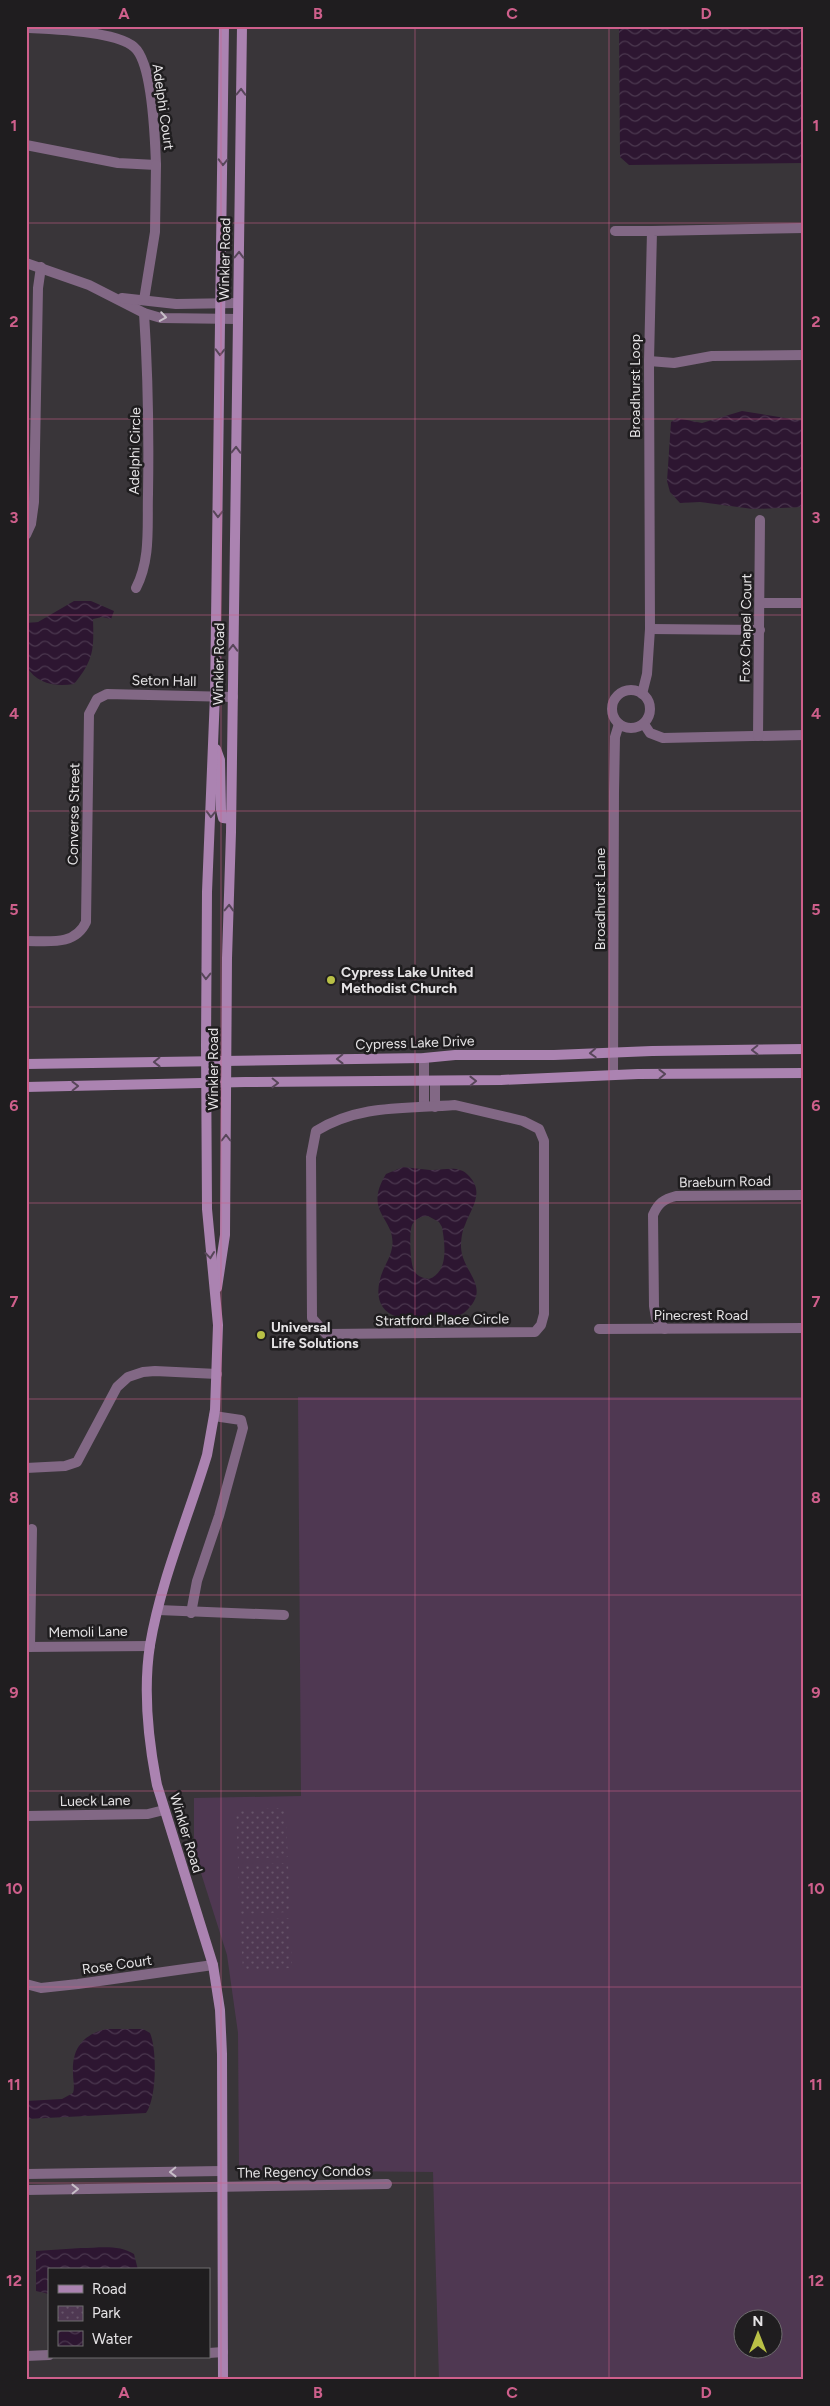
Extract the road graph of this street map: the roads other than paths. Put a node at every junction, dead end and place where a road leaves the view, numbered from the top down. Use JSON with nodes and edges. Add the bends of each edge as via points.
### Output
{"nodes":[{"id":1,"x":224,"y":26,"type":"edge"},
{"id":2,"x":242,"y":26,"type":"edge"},
{"id":3,"x":26,"y":28,"type":"edge"},
{"id":4,"x":26,"y":145,"type":"edge"},
{"id":5,"x":156,"y":165,"type":"junction"},
{"id":6,"x":804,"y":228,"type":"edge"},
{"id":7,"x":615,"y":231,"type":"dead end"},
{"id":8,"x":652,"y":231,"type":"junction"},
{"id":9,"x":26,"y":263,"type":"edge"},
{"id":10,"x":41,"y":267,"type":"junction"},
{"id":11,"x":118,"y":298,"type":"junction"},
{"id":12,"x":144,"y":300,"type":"junction"},
{"id":13,"x":221,"y":303,"type":"junction"},
{"id":14,"x":238,"y":303,"type":"junction"},
{"id":15,"x":144,"y":313,"type":"junction"},
{"id":16,"x":220,"y":319,"type":"junction"},
{"id":17,"x":238,"y":319,"type":"junction"},
{"id":18,"x":804,"y":356,"type":"edge"},
{"id":19,"x":649,"y":361,"type":"junction"},
{"id":20,"x":760,"y":520,"type":"dead end"},
{"id":21,"x":26,"y":535,"type":"edge"},
{"id":22,"x":136,"y":588,"type":"dead end"},
{"id":23,"x":761,"y":603,"type":"junction"},
{"id":24,"x":804,"y":603,"type":"edge"},
{"id":25,"x":650,"y":629,"type":"junction"},
{"id":26,"x":760,"y":630,"type":"junction"},
{"id":27,"x":642,"y":694,"type":"junction"},
{"id":28,"x":215,"y":695,"type":"junction"},
{"id":29,"x":233,"y":696,"type":"junction"},
{"id":30,"x":97,"y":698,"type":"joint"},
{"id":31,"x":619,"y":724,"type":"junction"},
{"id":32,"x":644,"y":724,"type":"junction"},
{"id":33,"x":804,"y":735,"type":"edge"},
{"id":34,"x":758,"y":736,"type":"junction"},
{"id":35,"x":214,"y":739,"type":"junction"},
{"id":36,"x":231,"y":819,"type":"junction"},
{"id":37,"x":26,"y":941,"type":"edge"},
{"id":38,"x":804,"y":1049,"type":"edge"},
{"id":39,"x":613,"y":1052,"type":"junction"},
{"id":40,"x":424,"y":1058,"type":"junction"},
{"id":41,"x":206,"y":1062,"type":"junction"},
{"id":42,"x":227,"y":1062,"type":"junction"},
{"id":43,"x":26,"y":1064,"type":"edge"},
{"id":44,"x":804,"y":1072,"type":"edge"},
{"id":45,"x":613,"y":1075,"type":"junction"},
{"id":46,"x":429,"y":1082,"type":"junction"},
{"id":47,"x":206,"y":1084,"type":"junction"},
{"id":48,"x":227,"y":1084,"type":"junction"},
{"id":49,"x":26,"y":1087,"type":"edge"},
{"id":50,"x":424,"y":1106,"type":"junction"},
{"id":51,"x":435,"y":1107,"type":"junction"},
{"id":52,"x":804,"y":1195,"type":"edge"},
{"id":53,"x":214,"y":1301,"type":"junction"},
{"id":54,"x":804,"y":1328,"type":"edge"},
{"id":55,"x":599,"y":1329,"type":"dead end"},
{"id":56,"x":665,"y":1329,"type":"junction"},
{"id":57,"x":217,"y":1374,"type":"junction"},
{"id":58,"x":214,"y":1416,"type":"junction"},
{"id":59,"x":26,"y":1468,"type":"edge"},
{"id":60,"x":32,"y":1529,"type":"dead end"},
{"id":61,"x":158,"y":1610,"type":"junction"},
{"id":62,"x":191,"y":1613,"type":"junction"},
{"id":63,"x":284,"y":1615,"type":"dead end"},
{"id":64,"x":150,"y":1646,"type":"junction"},
{"id":65,"x":28,"y":1647,"type":"edge"},
{"id":66,"x":164,"y":1810,"type":"junction"},
{"id":67,"x":26,"y":1816,"type":"edge"},
{"id":68,"x":213,"y":1965,"type":"junction"},
{"id":69,"x":26,"y":1984,"type":"edge"},
{"id":70,"x":222,"y":2171,"type":"junction"},
{"id":71,"x":26,"y":2174,"type":"edge"},
{"id":72,"x":388,"y":2184,"type":"dead end"},
{"id":73,"x":222,"y":2187,"type":"junction"},
{"id":74,"x":26,"y":2190,"type":"edge"},
{"id":75,"x":223,"y":2352,"type":"junction"},
{"id":76,"x":210,"y":2353,"type":"edge"},
{"id":77,"x":48,"y":2355,"type":"edge"},
{"id":78,"x":26,"y":2356,"type":"edge"},
{"id":79,"x":223,"y":2380,"type":"edge"}],
"edges":[{"from":1,"to":13,"type":"street","name":"Winkler Road","one_way":true},
{"from":14,"to":2,"type":"street","name":"Winkler Road","one_way":true},
{"from":3,"to":5,"type":"street","name":"Adelphi Court","via":[[116,38],[135,47],[147,76]]},
{"from":4,"to":5,"type":"street","name":"Adelphi Court","via":[[118,163]]},
{"from":5,"to":12,"type":"street","name":"Adelphi Court","via":[[154,232]]},
{"from":6,"to":8,"type":"street"},
{"from":7,"to":8,"type":"street"},
{"from":8,"to":19,"type":"street","name":"Broadhurst Loop"},
{"from":9,"to":10,"type":"street"},
{"from":10,"to":11,"type":"street"},
{"from":10,"to":21,"type":"street","via":[[34,502]]},
{"from":11,"to":12,"type":"street"},
{"from":11,"to":15,"type":"street"},
{"from":12,"to":13,"type":"street","via":[[176,304]]},
{"from":13,"to":14,"type":"street"},
{"from":13,"to":16,"type":"street","name":"Winkler Road"},
{"from":14,"to":17,"type":"street","name":"Winkler Road"},
{"from":15,"to":16,"type":"street","one_way":true,"via":[[162,318]]},
{"from":15,"to":22,"type":"street","name":"Adelphi Circle","via":[[149,416],[147,547],[144,574]]},
{"from":16,"to":17,"type":"street"},
{"from":16,"to":28,"type":"street","name":"Winkler Road","one_way":true},
{"from":29,"to":17,"type":"street","name":"Winkler Road","one_way":true},
{"from":18,"to":19,"type":"street","via":[[712,356],[674,363]]},
{"from":19,"to":25,"type":"street","name":"Broadhurst Loop"},
{"from":20,"to":23,"type":"street","name":"Fox Chapel Court"},
{"from":23,"to":24,"type":"street"},
{"from":23,"to":26,"type":"street","name":"Fox Chapel Court"},
{"from":25,"to":26,"type":"street"},
{"from":25,"to":27,"type":"street","name":"Broadhurst Loop","via":[[647,674]]},
{"from":26,"to":34,"type":"street","name":"Fox Chapel Court"},
{"from":27,"to":31,"type":"street","via":[[630,691],[619,695],[612,706],[612,713]]},
{"from":27,"to":32,"type":"street","name":"Broadhurst Loop","via":[[647,699],[650,712]]},
{"from":28,"to":29,"type":"street","name":"Seton Hall"},
{"from":28,"to":30,"type":"street","name":"Seton Hall","via":[[107,694]]},
{"from":28,"to":35,"type":"street","name":"Winkler Road"},
{"from":29,"to":36,"type":"street","name":"Winkler Road"},
{"from":30,"to":37,"type":"street","name":"Converse Street","via":[[89,714],[86,922],[82,931],[72,939]]},
{"from":31,"to":32,"type":"street","via":[[631,728]]},
{"from":31,"to":39,"type":"street","name":"Broadhurst Lane","via":[[615,737],[614,783]]},
{"from":32,"to":34,"type":"street","via":[[650,733],[663,738]]},
{"from":33,"to":34,"type":"street"},
{"from":35,"to":36,"type":"street","via":[[220,760],[221,810],[223,818]]},
{"from":35,"to":41,"type":"street","name":"Winkler Road","one_way":true},
{"from":42,"to":36,"type":"street","name":"Winkler Road","one_way":true},
{"from":38,"to":39,"type":"street","name":"Cypress Lake Drive","one_way":true},
{"from":39,"to":40,"type":"street","name":"Cypress Lake Drive","one_way":true},
{"from":39,"to":45,"type":"street","name":"Broadhurst Lane"},
{"from":40,"to":42,"type":"street","name":"Cypress Lake Drive","one_way":true},
{"from":40,"to":46,"type":"street"},
{"from":41,"to":42,"type":"street","name":"Cypress Lake Drive"},
{"from":41,"to":43,"type":"street","name":"Cypress Lake Drive","one_way":true},
{"from":41,"to":47,"type":"street","name":"Winkler Road"},
{"from":42,"to":48,"type":"street","name":"Winkler Road"},
{"from":45,"to":44,"type":"street","one_way":true},
{"from":46,"to":45,"type":"street","one_way":true},
{"from":48,"to":46,"type":"street","one_way":true},
{"from":46,"to":50,"type":"street"},
{"from":46,"to":51,"type":"street"},
{"from":47,"to":48,"type":"street"},
{"from":49,"to":47,"type":"street","one_way":true},
{"from":47,"to":53,"type":"street","name":"Winkler Road","one_way":true,"via":[[206,1209]]},
{"from":53,"to":48,"type":"street","name":"Winkler Road","one_way":true,"via":[[225,1235]]},
{"from":50,"to":51,"type":"street","name":"Stratford Place Circle"},
{"from":50,"to":51,"type":"street","name":"Stratford Place Circle","via":[[373,1110],[342,1118],[316,1131],[310,1156],[312,1318],[326,1334],[535,1332],[542,1325],[544,1141],[539,1129],[523,1121],[455,1105]]},
{"from":52,"to":56,"type":"street","name":"Braeburn Road","via":[[676,1196],[656,1205],[653,1215],[654,1306],[656,1318]]},
{"from":53,"to":57,"type":"street","name":"Winkler Road","via":[[218,1325]]},
{"from":54,"to":56,"type":"street","name":"Pinecrest Road"},
{"from":55,"to":56,"type":"street","name":"Pinecrest Road"},
{"from":57,"to":58,"type":"street","name":"Winkler Road"},
{"from":57,"to":59,"type":"street","via":[[155,1371],[128,1377],[117,1387],[77,1462],[65,1466]]},
{"from":58,"to":61,"type":"street","name":"Winkler Road","via":[[207,1455]]},
{"from":58,"to":62,"type":"street","via":[[241,1420],[243,1428]]},
{"from":60,"to":65,"type":"street"},
{"from":61,"to":62,"type":"street"},
{"from":61,"to":64,"type":"street","name":"Winkler Road"},
{"from":62,"to":63,"type":"street"},
{"from":64,"to":65,"type":"street","name":"Memoli Lane"},
{"from":64,"to":66,"type":"street","name":"Winkler Road","via":[[149,1730]]},
{"from":66,"to":67,"type":"street","name":"Lueck Lane","via":[[148,1814]]},
{"from":66,"to":68,"type":"street","name":"Winkler Road"},
{"from":68,"to":69,"type":"street","name":"Rose Court","via":[[50,1987]]},
{"from":68,"to":70,"type":"street","name":"Winkler Road","via":[[221,2028]]},
{"from":70,"to":71,"type":"street","one_way":true},
{"from":70,"to":73,"type":"street","name":"Winkler Road"},
{"from":72,"to":73,"type":"street","name":"The Regency Condos"},
{"from":74,"to":73,"type":"street","name":"The Regency Condos","one_way":true},
{"from":73,"to":75,"type":"street","name":"Winkler Road"},
{"from":75,"to":76,"type":"street"},
{"from":75,"to":79,"type":"street","name":"Winkler Road"},
{"from":77,"to":78,"type":"street"}]}
